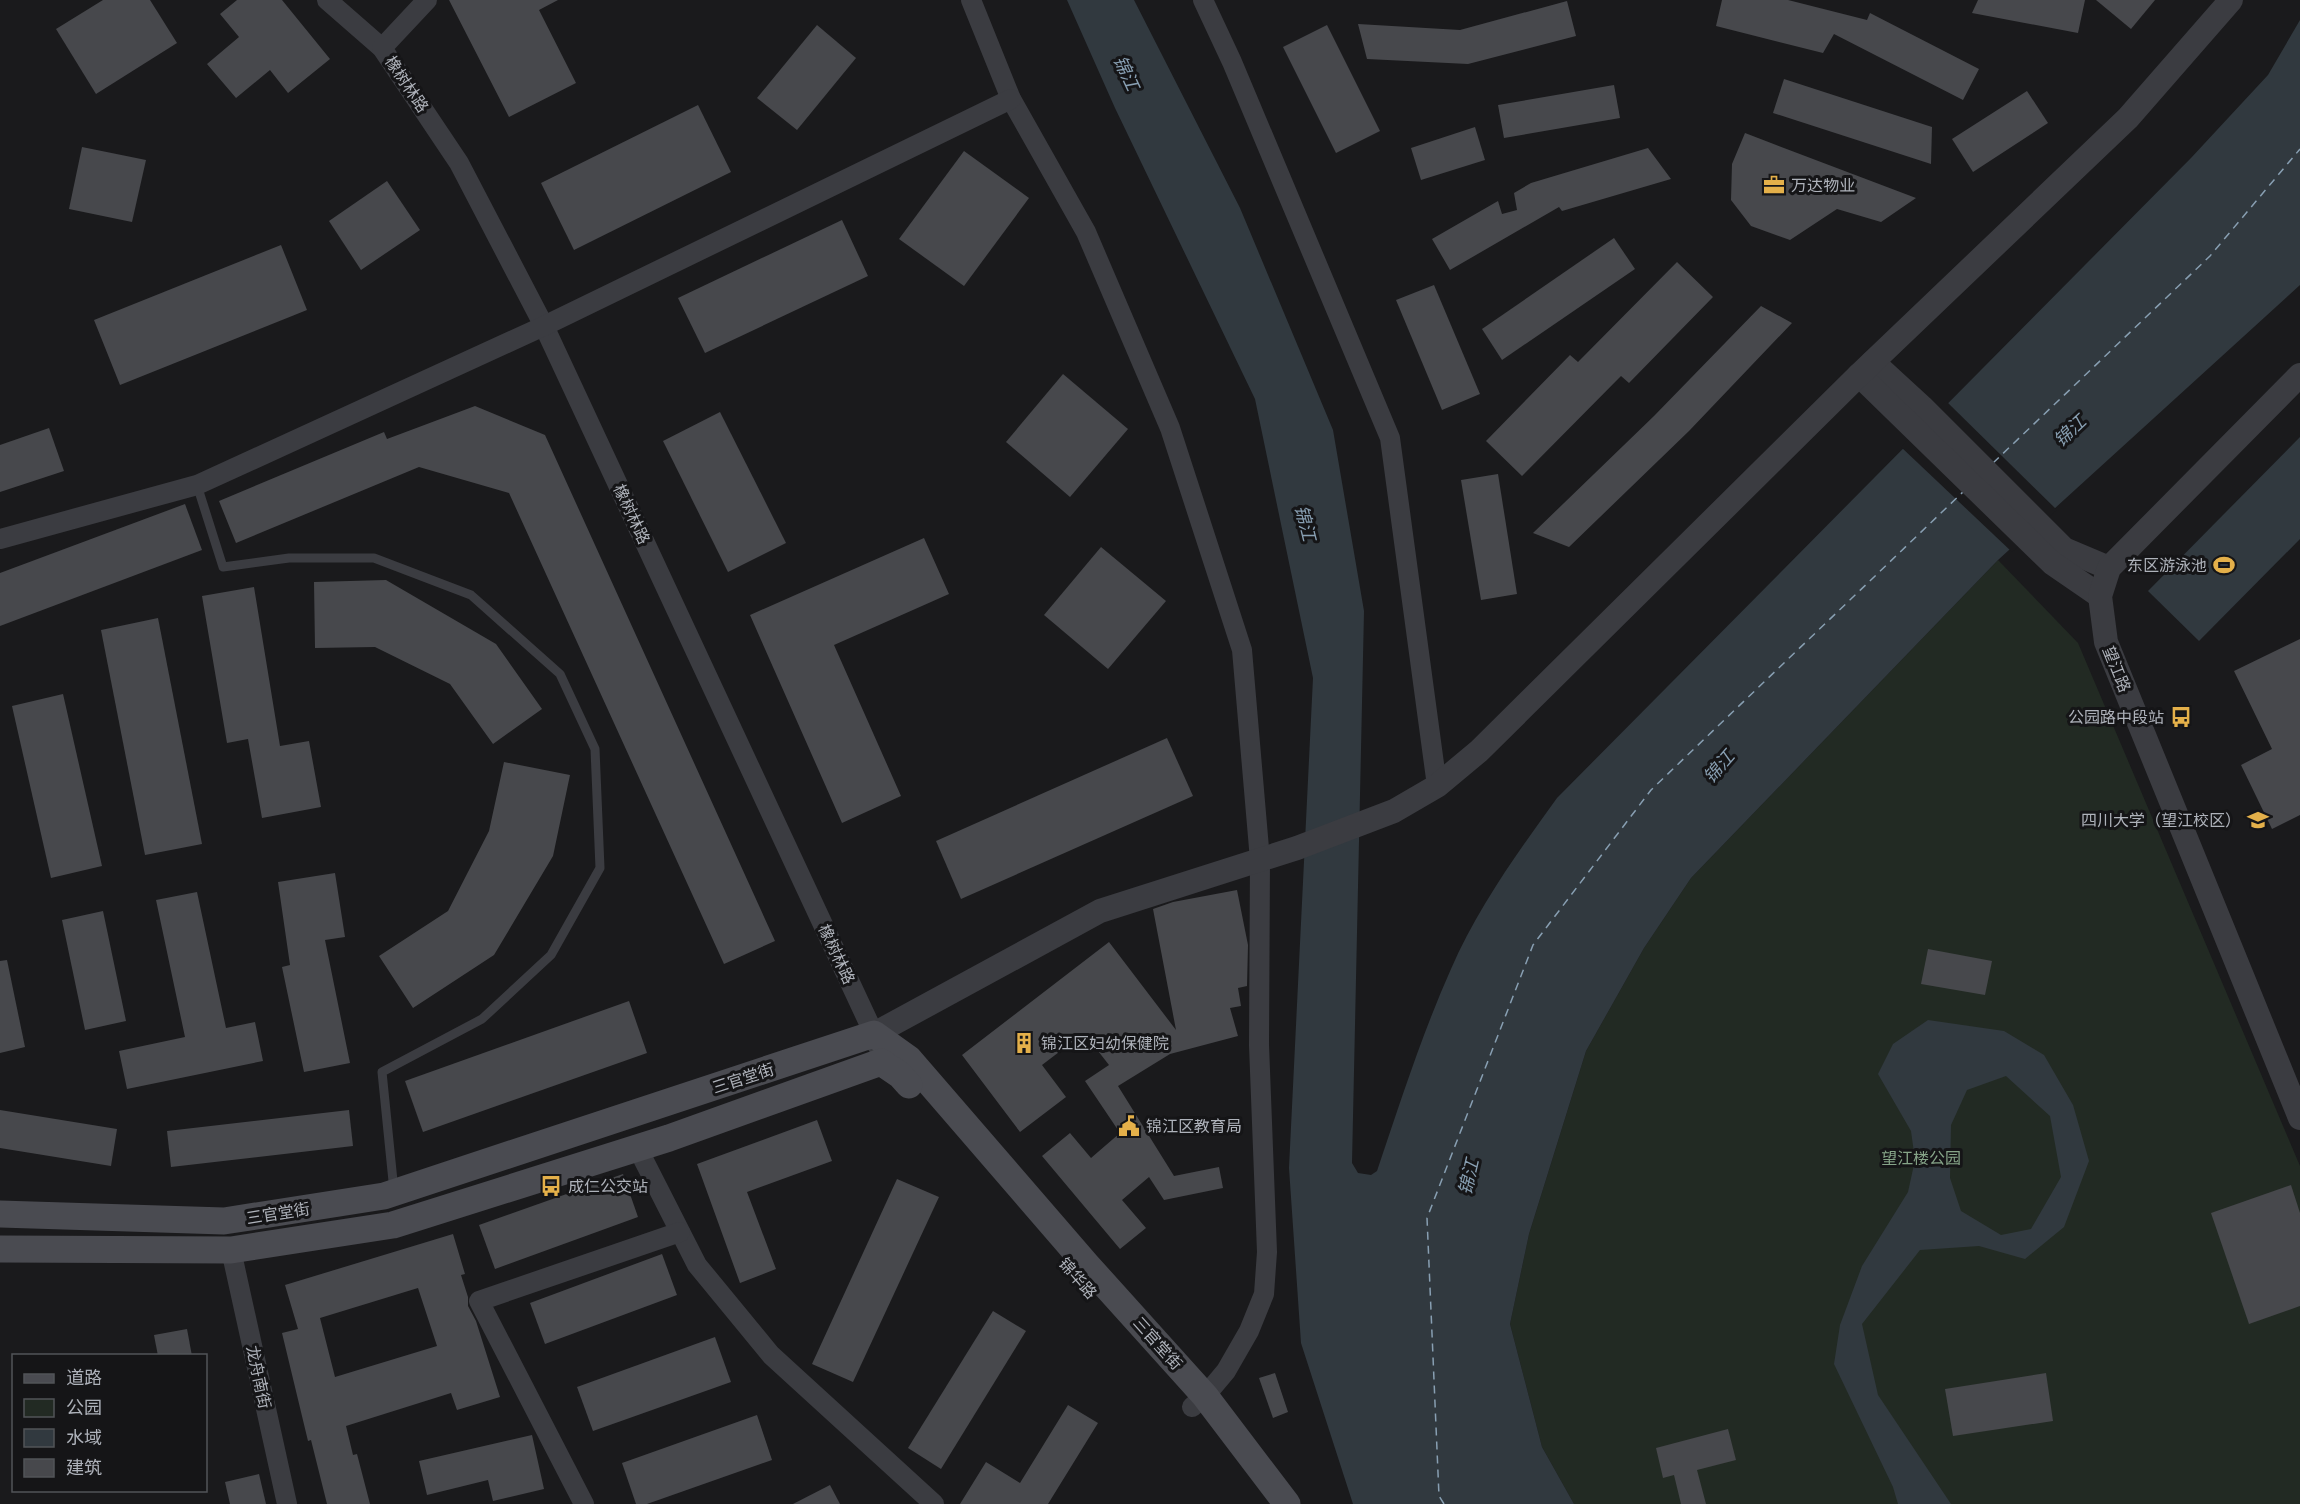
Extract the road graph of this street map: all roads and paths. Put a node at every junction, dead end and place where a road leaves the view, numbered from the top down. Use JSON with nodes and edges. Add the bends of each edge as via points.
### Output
{"nodes":[{"id":1,"x":327,"y":0,"type":"edge"},
{"id":2,"x":427,"y":0,"type":"edge"},
{"id":3,"x":970,"y":0,"type":"edge"},
{"id":4,"x":1203,"y":0,"type":"edge"},
{"id":5,"x":2231,"y":0,"type":"edge"},
{"id":6,"x":382,"y":48,"type":"junction"},
{"id":7,"x":1011,"y":99,"type":"junction"},
{"id":8,"x":544,"y":326,"type":"junction"},
{"id":9,"x":1866,"y":368,"type":"junction"},
{"id":10,"x":2300,"y":375,"type":"edge"},
{"id":11,"x":197,"y":485,"type":"junction"},
{"id":12,"x":0,"y":539,"type":"edge"},
{"id":13,"x":2058,"y":556,"type":"junction"},
{"id":14,"x":2109,"y":568,"type":"junction"},
{"id":15,"x":2100,"y":596,"type":"junction"},
{"id":16,"x":1437,"y":786,"type":"junction"},
{"id":17,"x":1260,"y":860,"type":"junction"},
{"id":18,"x":874,"y":1034,"type":"junction"},
{"id":19,"x":881,"y":1062,"type":"junction"},
{"id":20,"x":2300,"y":1118,"type":"edge"},
{"id":21,"x":638,"y":1147,"type":"junction"},
{"id":22,"x":394,"y":1193,"type":"junction"},
{"id":23,"x":0,"y":1214,"type":"edge"},
{"id":24,"x":680,"y":1232,"type":"junction"},
{"id":25,"x":0,"y":1249,"type":"edge"},
{"id":26,"x":231,"y":1250,"type":"junction"},
{"id":27,"x":1199,"y":1401,"type":"junction"},
{"id":28,"x":287,"y":1504,"type":"edge"},
{"id":29,"x":584,"y":1504,"type":"edge"},
{"id":30,"x":934,"y":1504,"type":"edge"},
{"id":31,"x":1265,"y":1504,"type":"edge"},
{"id":32,"x":1287,"y":1504,"type":"edge"}],
"edges":[{"from":1,"to":6,"type":"street","name":"橡树林路"},
{"from":2,"to":6,"type":"street"},
{"from":3,"to":7,"type":"street"},
{"from":4,"to":16,"type":"street","via":[[1390,438]]},
{"from":5,"to":9,"type":"street","via":[[2128,118]]},
{"from":6,"to":8,"type":"street","name":"橡树林路","via":[[459,163]]},
{"from":7,"to":8,"type":"street"},
{"from":7,"to":17,"type":"street","via":[[1086,232],[1170,428],[1242,650]]},
{"from":8,"to":11,"type":"street"},
{"from":8,"to":18,"type":"street","name":"橡树林路"},
{"from":9,"to":13,"type":"street"},
{"from":9,"to":16,"type":"street","via":[[1487,742]]},
{"from":10,"to":14,"type":"street","name":"望江路"},
{"from":11,"to":12,"type":"street"},
{"from":11,"to":22,"type":"lane","via":[[224,567],[289,558],[374,558],[471,595],[560,674],[595,749],[600,868],[550,955],[482,1019],[382,1072]]},
{"from":13,"to":14,"type":"street"},
{"from":13,"to":15,"type":"street"},
{"from":14,"to":15,"type":"street","name":"望江路"},
{"from":15,"to":20,"type":"street","name":"望江路","via":[[2106,642]]},
{"from":16,"to":17,"type":"street","via":[[1394,811]]},
{"from":17,"to":18,"type":"street","via":[[1100,911]]},
{"from":17,"to":27,"type":"street","via":[[1259,1045],[1267,1252],[1264,1294],[1226,1371]]},
{"from":18,"to":19,"type":"street","name":"橡树林路"},
{"from":18,"to":22,"type":"main road","name":"三官堂街"},
{"from":18,"to":27,"type":"main road","name":"三官堂街","via":[[909,1059]]},
{"from":19,"to":21,"type":"main road","name":"三官堂街"},
{"from":19,"to":27,"type":"main road","name":"锦华路","via":[[900,1075]]},
{"from":21,"to":24,"type":"street"},
{"from":21,"to":26,"type":"main road","name":"三官堂街","via":[[393,1225]]},
{"from":22,"to":23,"type":"main road","name":"三官堂街","via":[[224,1221]]},
{"from":24,"to":29,"type":"street","via":[[479,1301]]},
{"from":24,"to":30,"type":"street","via":[[697,1265],[771,1355]]},
{"from":25,"to":26,"type":"main road","name":"三官堂街"},
{"from":26,"to":28,"type":"street","name":"龙舟南街"},
{"from":27,"to":31,"type":"main road","name":"锦华路"},
{"from":27,"to":32,"type":"main road","name":"三官堂街"}]}
